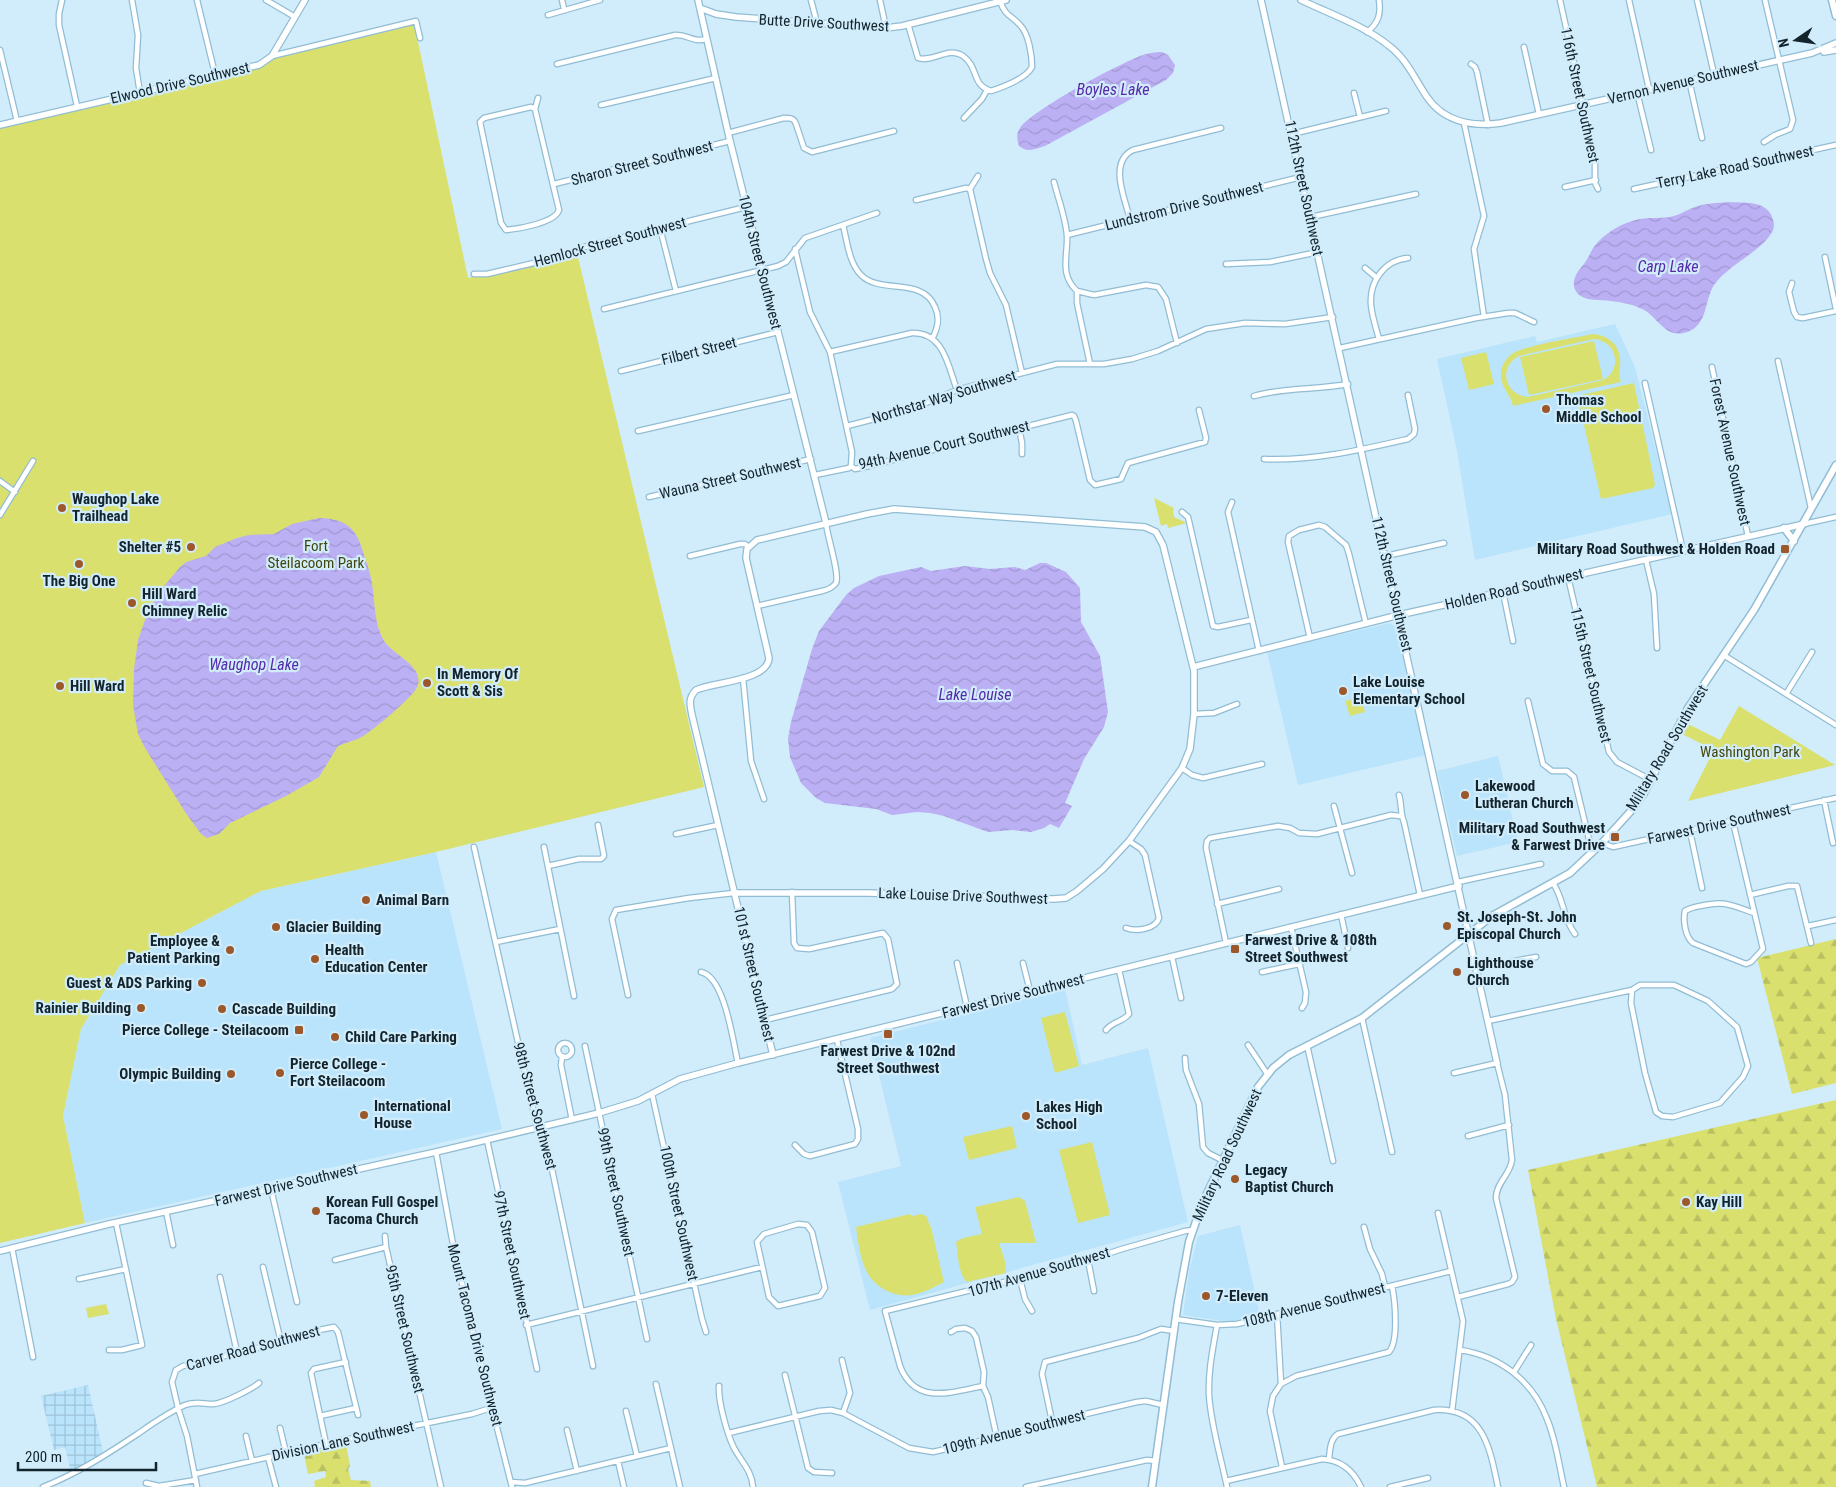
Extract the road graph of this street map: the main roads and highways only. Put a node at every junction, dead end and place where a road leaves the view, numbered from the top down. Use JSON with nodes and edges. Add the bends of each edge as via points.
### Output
{"nodes":[{"id":1,"x":1832,"y":0,"type":"edge"},
{"id":2,"x":1836,"y":16,"type":"edge"},
{"id":3,"x":1836,"y":465,"type":"edge"},
{"id":4,"x":1784,"y":528,"type":"road end"},
{"id":5,"x":1794,"y":541,"type":"junction"},
{"id":6,"x":1152,"y":1487,"type":"edge"}],
"edges":[{"from":1,"to":2,"type":"main road"},
{"from":3,"to":5,"type":"main road","name":"Military Road Southwest"},
{"from":4,"to":5,"type":"main road"},
{"from":5,"to":6,"type":"main road","name":"Military Road Southwest","via":[[1725,656],[1688,708],[1651,780],[1630,812],[1602,843],[1570,873],[1492,916],[1362,1018],[1284,1059],[1256,1092],[1192,1230],[1175,1319]]}]}
